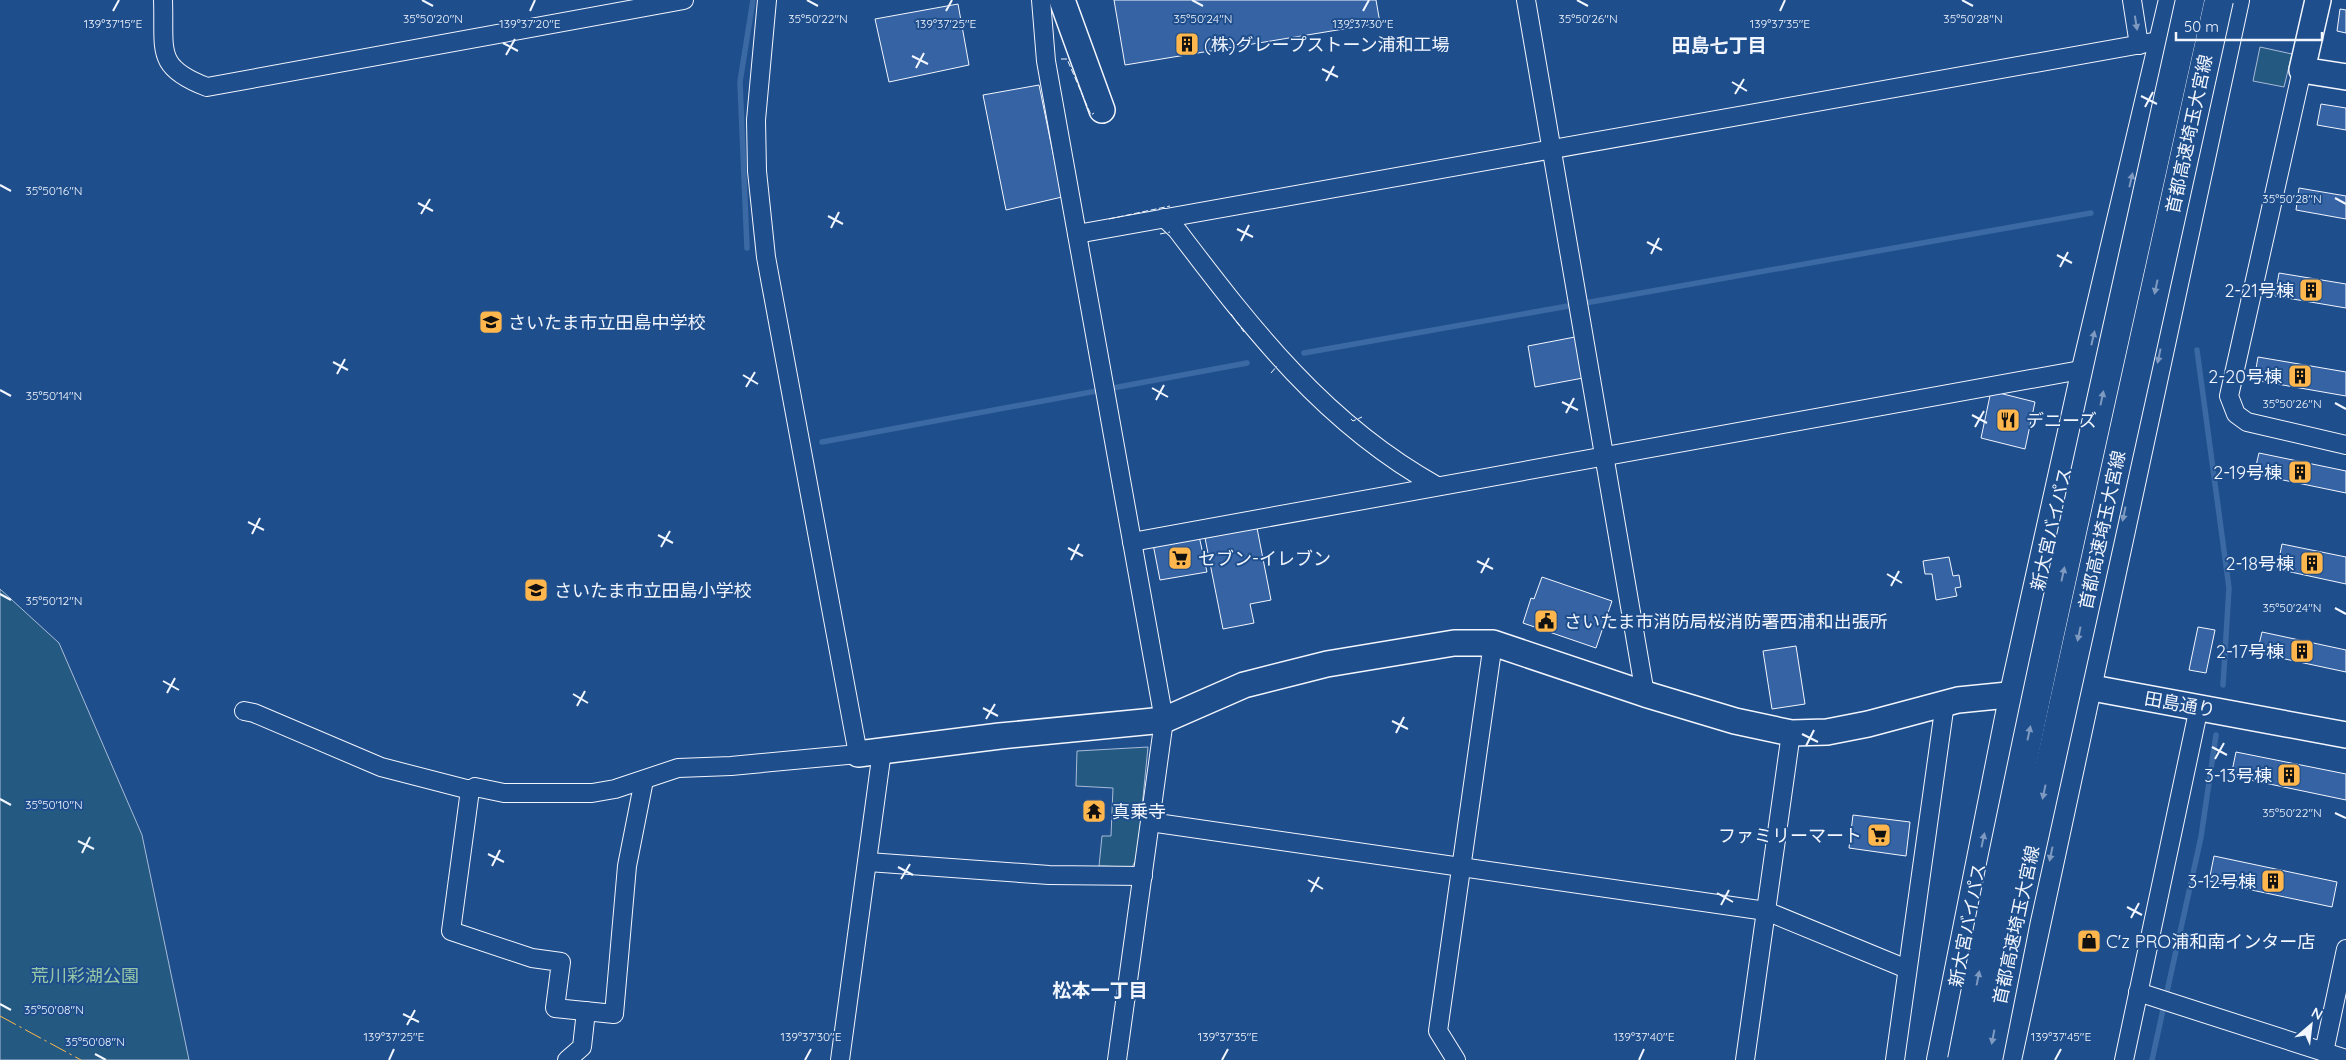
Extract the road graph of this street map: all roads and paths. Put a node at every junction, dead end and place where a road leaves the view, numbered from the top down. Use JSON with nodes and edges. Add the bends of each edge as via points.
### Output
{"nodes":[{"id":1,"x":163,"y":0,"type":"edge"},
{"id":2,"x":684,"y":0,"type":"edge"},
{"id":3,"x":767,"y":0,"type":"edge"},
{"id":4,"x":1041,"y":0,"type":"edge"},
{"id":5,"x":1062,"y":0,"type":"edge"},
{"id":6,"x":1526,"y":0,"type":"edge"},
{"id":7,"x":2132,"y":0,"type":"edge"},
{"id":8,"x":2173,"y":0,"type":"edge"},
{"id":9,"x":2190,"y":0,"type":"edge"},
{"id":10,"x":2219,"y":0,"type":"edge"},
{"id":11,"x":2235,"y":0,"type":"edge"},
{"id":12,"x":2318,"y":0,"type":"edge"},
{"id":13,"x":2152,"y":43,"type":"junction"},
{"id":14,"x":2302,"y":70,"type":"junction"},
{"id":15,"x":2346,"y":77,"type":"edge"},
{"id":16,"x":1102,"y":110,"type":"dead end"},
{"id":17,"x":1552,"y":150,"type":"junction"},
{"id":18,"x":1164,"y":218,"type":"junction"},
{"id":19,"x":1077,"y":234,"type":"junction"},
{"id":20,"x":2086,"y":369,"type":"junction"},
{"id":21,"x":2346,"y":445,"type":"edge"},
{"id":22,"x":1604,"y":456,"type":"junction"},
{"id":23,"x":1437,"y":486,"type":"junction"},
{"id":24,"x":1132,"y":542,"type":"junction"},
{"id":25,"x":1493,"y":643,"type":"junction"},
{"id":26,"x":2087,"y":687,"type":"junction"},
{"id":27,"x":2014,"y":693,"type":"junction"},
{"id":28,"x":1645,"y":694,"type":"junction"},
{"id":29,"x":1945,"y":703,"type":"junction"},
{"id":30,"x":2199,"y":707,"type":"junction"},
{"id":31,"x":244,"y":711,"type":"dead end"},
{"id":32,"x":1164,"y":720,"type":"junction"},
{"id":33,"x":1791,"y":733,"type":"junction"},
{"id":34,"x":2346,"y":735,"type":"edge"},
{"id":35,"x":870,"y":752,"type":"junction"},
{"id":36,"x":644,"y":780,"type":"junction"},
{"id":37,"x":470,"y":790,"type":"junction"},
{"id":38,"x":1150,"y":822,"type":"junction"},
{"id":39,"x":868,"y":862,"type":"junction"},
{"id":40,"x":1461,"y":867,"type":"junction"},
{"id":41,"x":1142,"y":876,"type":"junction"},
{"id":42,"x":1766,"y":911,"type":"junction"},
{"id":43,"x":2346,"y":949,"type":"edge"},
{"id":44,"x":1906,"y":969,"type":"junction"},
{"id":45,"x":2138,"y":992,"type":"junction"},
{"id":46,"x":586,"y":1011,"type":"junction"},
{"id":47,"x":2324,"y":1052,"type":"junction"},
{"id":48,"x":2346,"y":1059,"type":"edge"},
{"id":49,"x":567,"y":1060,"type":"edge"},
{"id":50,"x":840,"y":1060,"type":"edge"},
{"id":51,"x":1117,"y":1060,"type":"edge"},
{"id":52,"x":1456,"y":1060,"type":"edge"},
{"id":53,"x":1745,"y":1060,"type":"edge"},
{"id":54,"x":1895,"y":1060,"type":"edge"},
{"id":55,"x":1941,"y":1060,"type":"edge"},
{"id":56,"x":1962,"y":1060,"type":"edge"},
{"id":57,"x":1988,"y":1060,"type":"edge"},
{"id":58,"x":2007,"y":1060,"type":"edge"},
{"id":59,"x":2124,"y":1060,"type":"edge"}],
"edges":[{"from":1,"to":2,"type":"street","via":[[166,56],[173,70],[207,87]]},
{"from":3,"to":35,"type":"street","via":[[756,120],[757,172],[766,257]]},
{"from":4,"to":19,"type":"street","via":[[1046,61]]},
{"from":5,"to":16,"type":"street"},
{"from":6,"to":17,"type":"street"},
{"from":7,"to":13,"type":"street","one_way":true},
{"from":8,"to":13,"type":"highway","name":"新大宮バイパス"},
{"from":56,"to":9,"type":"highway","name":"首都高速埼玉大宮線","one_way":true,"bridge":true,"via":[[2072,533]]},
{"from":10,"to":57,"type":"highway","name":"首都高速埼玉大宮線","one_way":true,"bridge":true,"via":[[2016,919]]},
{"from":11,"to":26,"type":"highway","one_way":true},
{"from":12,"to":14,"type":"street"},
{"from":13,"to":17,"type":"street"},
{"from":20,"to":13,"type":"highway","name":"新大宮バイパス","one_way":true},
{"from":14,"to":15,"type":"street"},
{"from":14,"to":21,"type":"street","via":[[2229,396],[2236,414],[2247,422]]},
{"from":17,"to":18,"type":"street"},
{"from":17,"to":22,"type":"street"},
{"from":18,"to":19,"type":"street"},
{"from":18,"to":23,"type":"street","via":[[1293,373],[1369,443]]},
{"from":19,"to":24,"type":"street"},
{"from":20,"to":22,"type":"street"},
{"from":20,"to":27,"type":"highway","name":"新大宮バイパス"},
{"from":22,"to":23,"type":"street"},
{"from":22,"to":28,"type":"street"},
{"from":23,"to":24,"type":"street"},
{"from":24,"to":32,"type":"street"},
{"from":25,"to":28,"type":"street","name":"田島通り"},
{"from":25,"to":32,"type":"street","name":"田島通り","via":[[1454,643],[1327,664],[1244,685]]},
{"from":25,"to":40,"type":"street"},
{"from":26,"to":27,"type":"street","name":"田島通り"},
{"from":26,"to":30,"type":"street","name":"田島通り"},
{"from":26,"to":58,"type":"highway","one_way":true},
{"from":27,"to":29,"type":"street","name":"田島通り"},
{"from":55,"to":27,"type":"highway","name":"新大宮バイパス","one_way":true},
{"from":28,"to":33,"type":"street","name":"田島通り","via":[[1734,721]]},
{"from":29,"to":33,"type":"street","name":"田島通り","via":[[1827,732]]},
{"from":29,"to":44,"type":"street"},
{"from":30,"to":34,"type":"street","name":"田島通り"},
{"from":30,"to":45,"type":"street"},
{"from":31,"to":37,"type":"street","via":[[381,767]]},
{"from":32,"to":35,"type":"street","name":"田島通り"},
{"from":32,"to":38,"type":"street"},
{"from":33,"to":42,"type":"street"},
{"from":35,"to":36,"type":"street","via":[[678,768]]},
{"from":35,"to":39,"type":"street"},
{"from":36,"to":37,"type":"street","via":[[592,793],[504,793],[475,787]]},
{"from":36,"to":46,"type":"street","via":[[627,866],[614,1014]]},
{"from":37,"to":46,"type":"street","via":[[451,931],[532,958],[561,962],[556,1008]]},
{"from":38,"to":40,"type":"street"},
{"from":38,"to":41,"type":"street"},
{"from":39,"to":41,"type":"street","via":[[1049,875]]},
{"from":39,"to":50,"type":"street"},
{"from":40,"to":42,"type":"street"},
{"from":40,"to":52,"type":"street","via":[[1438,1031]]},
{"from":41,"to":51,"type":"street"},
{"from":42,"to":44,"type":"street"},
{"from":42,"to":53,"type":"street"},
{"from":43,"to":47,"type":"street"},
{"from":44,"to":54,"type":"street"},
{"from":45,"to":47,"type":"street"},
{"from":45,"to":59,"type":"street"},
{"from":46,"to":49,"type":"street","via":[[582,1047]]},
{"from":47,"to":48,"type":"street"}]}
